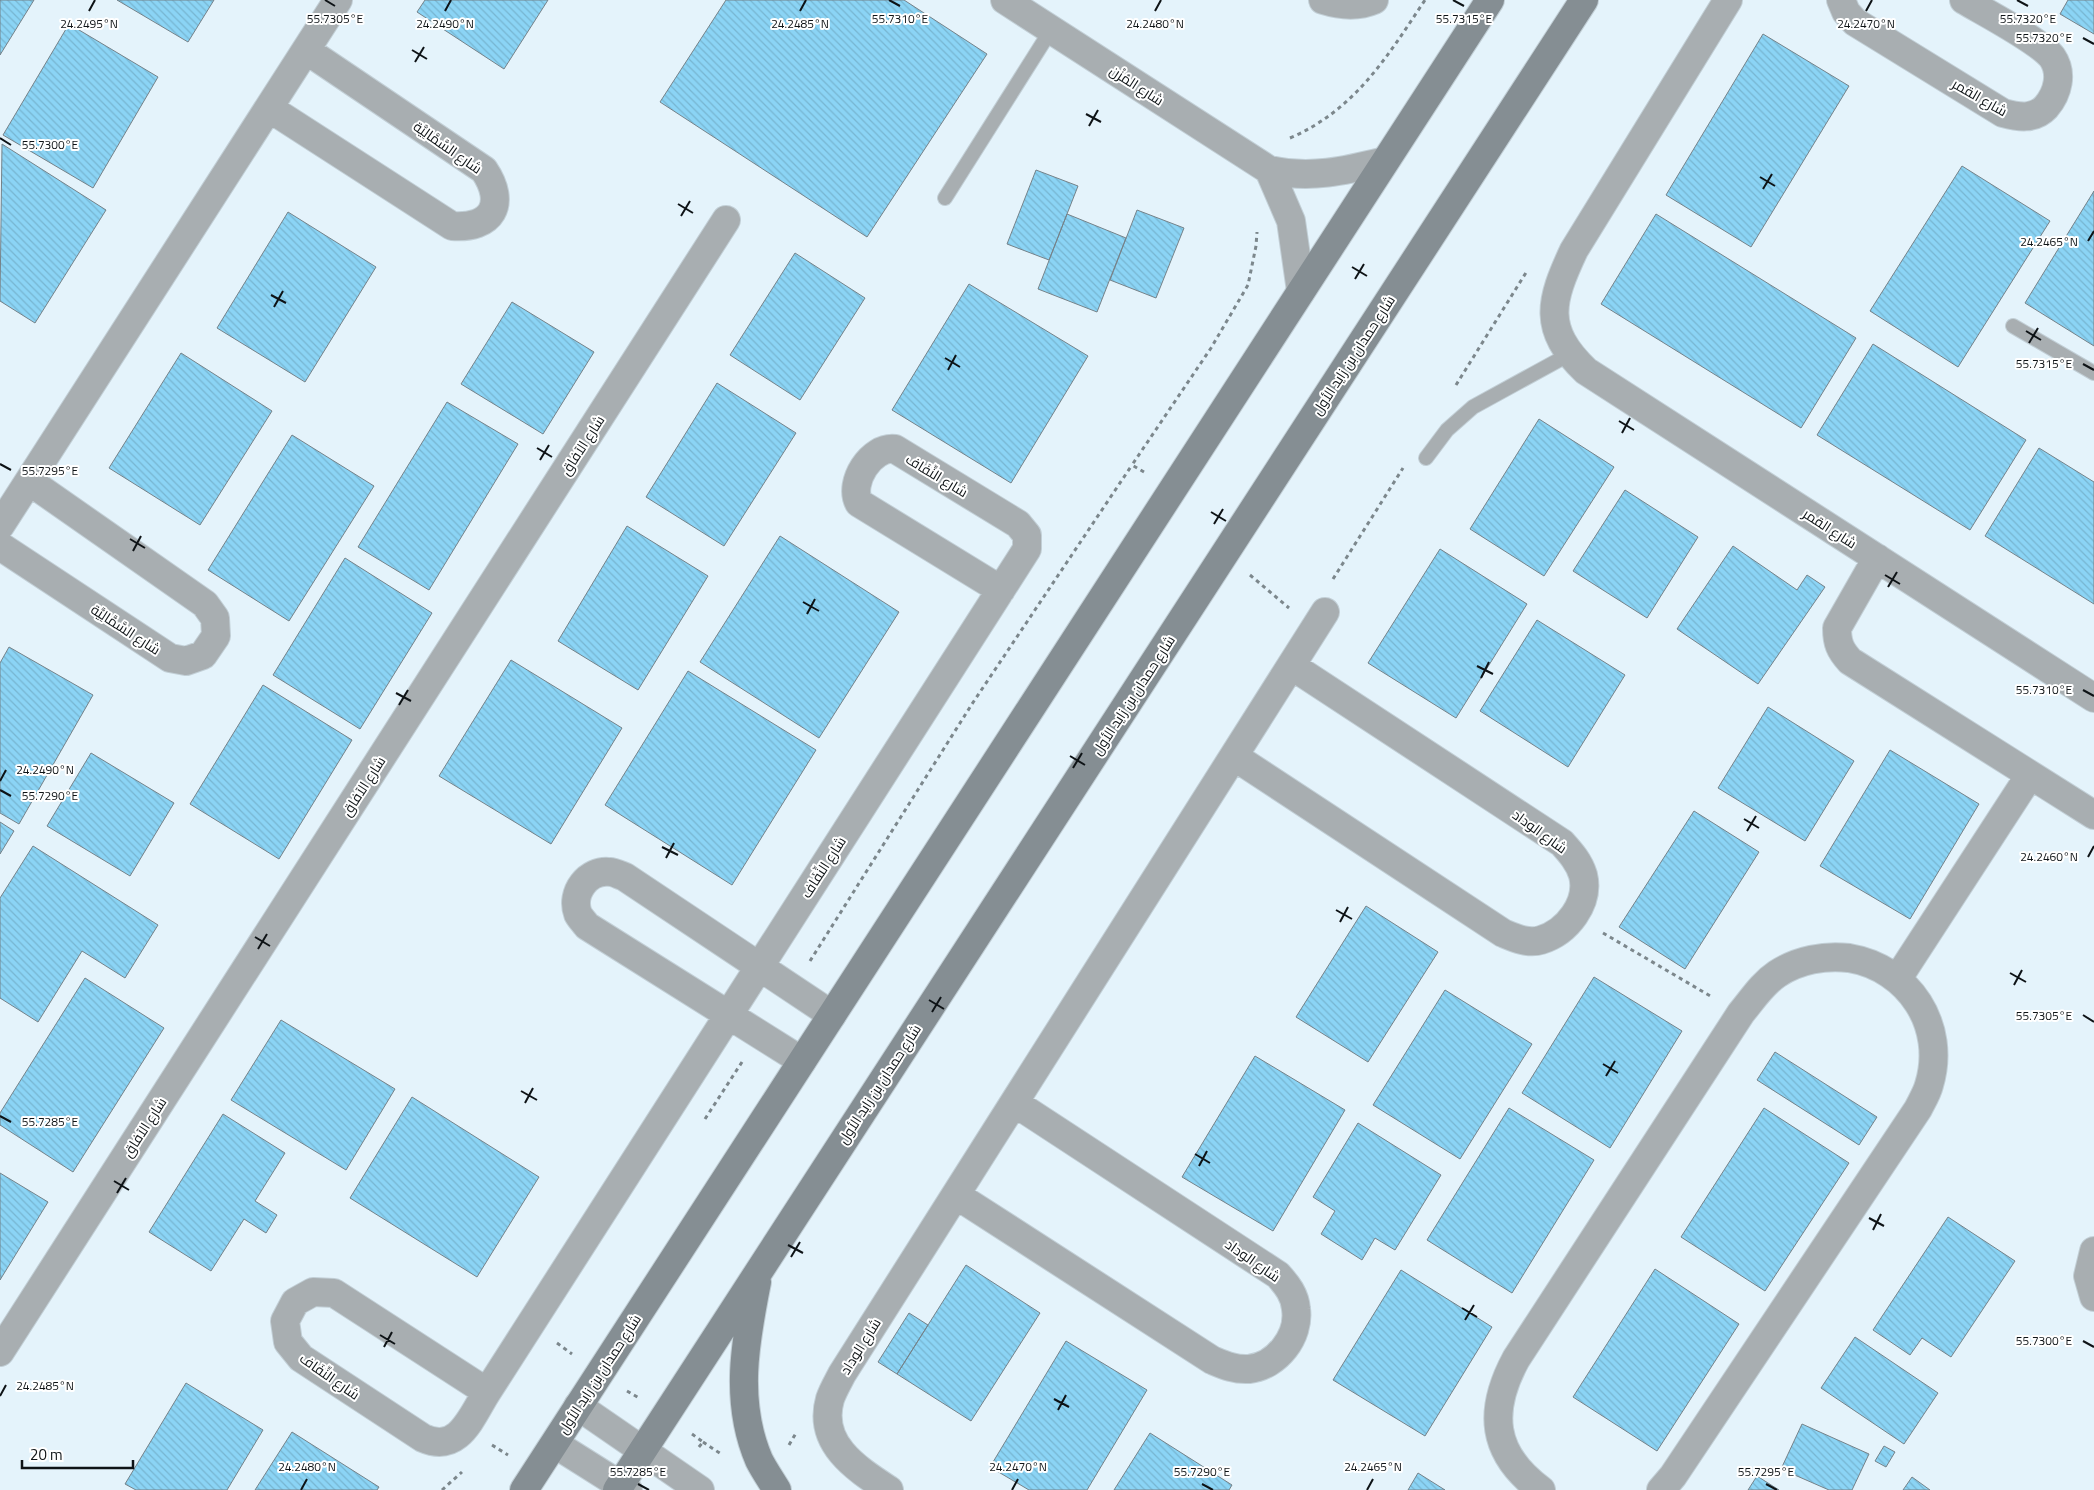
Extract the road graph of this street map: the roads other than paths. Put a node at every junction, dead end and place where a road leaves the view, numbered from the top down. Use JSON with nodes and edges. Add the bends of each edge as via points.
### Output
{"nodes":[{"id":1,"x":338,"y":0,"type":"edge"},
{"id":2,"x":1005,"y":0,"type":"edge"},
{"id":3,"x":1324,"y":0,"type":"edge"},
{"id":4,"x":1374,"y":0,"type":"edge"},
{"id":5,"x":1490,"y":0,"type":"edge"},
{"id":6,"x":1584,"y":0,"type":"edge"},
{"id":7,"x":1728,"y":0,"type":"edge"},
{"id":8,"x":1841,"y":0,"type":"edge"},
{"id":9,"x":1964,"y":0,"type":"edge"},
{"id":10,"x":1051,"y":30,"type":"junction"},
{"id":11,"x":306,"y":50,"type":"junction"},
{"id":12,"x":269,"y":108,"type":"junction"},
{"id":13,"x":1385,"y":161,"type":"junction"},
{"id":14,"x":1269,"y":170,"type":"junction"},
{"id":15,"x":945,"y":198,"type":"dead end"},
{"id":16,"x":726,"y":220,"type":"dead end"},
{"id":17,"x":1301,"y":291,"type":"junction"},
{"id":18,"x":2013,"y":326,"type":"dead end"},
{"id":19,"x":1568,"y":355,"type":"junction"},
{"id":20,"x":2094,"y":373,"type":"edge"},
{"id":21,"x":1426,"y":458,"type":"dead end"},
{"id":22,"x":29,"y":481,"type":"junction"},
{"id":23,"x":0,"y":526,"type":"edge"},
{"id":24,"x":0,"y":546,"type":"edge"},
{"id":25,"x":1877,"y":558,"type":"junction"},
{"id":26,"x":1001,"y":590,"type":"junction"},
{"id":27,"x":1320,"y":621,"type":"road end"},
{"id":28,"x":1292,"y":666,"type":"junction"},
{"id":29,"x":2094,"y":698,"type":"edge"},
{"id":30,"x":1235,"y":757,"type":"junction"},
{"id":31,"x":2030,"y":775,"type":"junction"},
{"id":32,"x":2094,"y":815,"type":"edge"},
{"id":33,"x":759,"y":967,"type":"junction"},
{"id":34,"x":1898,"y":978,"type":"junction"},
{"id":35,"x":729,"y":1015,"type":"junction"},
{"id":36,"x":832,"y":1015,"type":"junction"},
{"id":37,"x":802,"y":1061,"type":"junction"},
{"id":38,"x":1015,"y":1103,"type":"junction"},
{"id":39,"x":956,"y":1195,"type":"junction"},
{"id":40,"x":2094,"y":1251,"type":"edge"},
{"id":41,"x":760,"y":1268,"type":"junction"},
{"id":42,"x":2094,"y":1297,"type":"edge"},
{"id":43,"x":0,"y":1352,"type":"edge"},
{"id":44,"x":487,"y":1392,"type":"junction"},
{"id":45,"x":578,"y":1406,"type":"junction"},
{"id":46,"x":554,"y":1444,"type":"junction"},
{"id":47,"x":642,"y":1450,"type":"junction"},
{"id":48,"x":622,"y":1488,"type":"edge"},
{"id":49,"x":524,"y":1490,"type":"edge"},
{"id":50,"x":700,"y":1490,"type":"edge"},
{"id":51,"x":777,"y":1490,"type":"edge"},
{"id":52,"x":889,"y":1490,"type":"edge"},
{"id":53,"x":1541,"y":1490,"type":"edge"},
{"id":54,"x":1661,"y":1490,"type":"edge"}],
"edges":[{"from":1,"to":11,"type":"street"},
{"from":2,"to":10,"type":"street","name":"شارع المُزْن"},
{"from":3,"to":4,"type":"street","via":[[1337,5]]},
{"from":5,"to":13,"type":"main road","name":"شارع حمدان بن زايد الأول"},
{"from":6,"to":41,"type":"main road","name":"شارع حمدان بن زايد الأول"},
{"from":7,"to":19,"type":"street","name":"شارع القمر","via":[[1564,271],[1555,296],[1554,316]]},
{"from":8,"to":9,"type":"street","name":"شارع القمر","via":[[1855,22],[2003,113],[2017,117],[2043,110],[2053,99],[2058,85],[2058,72],[2052,58],[2040,46]]},
{"from":10,"to":14,"type":"street","name":"شارع المُزْن"},
{"from":10,"to":15,"type":"lane"},
{"from":11,"to":12,"type":"street"},
{"from":11,"to":12,"type":"street","name":"شارع السَّمَّالِيَّة","via":[[484,170],[494,185],[495,194],[495,204],[486,219],[470,227],[452,226]]},
{"from":12,"to":22,"type":"street"},
{"from":13,"to":14,"type":"street","name":"شارع المُزْن","via":[[1319,174]]},
{"from":13,"to":17,"type":"main road","name":"شارع حمدان بن زايد الأول"},
{"from":14,"to":17,"type":"street","via":[[1291,221]]},
{"from":16,"to":43,"type":"street","name":"شارع الآفاق"},
{"from":17,"to":36,"type":"main road","name":"شارع حمدان بن زايد الأول"},
{"from":18,"to":20,"type":"lane"},
{"from":19,"to":21,"type":"lane","via":[[1473,407],[1447,430]]},
{"from":19,"to":25,"type":"street","name":"شارع القمر","via":[[1586,372]]},
{"from":22,"to":23,"type":"street"},
{"from":22,"to":24,"type":"street","name":"شارع السَّمَّالِيَّة","via":[[205,604],[215,618],[216,636],[203,655],[186,661],[170,658]]},
{"from":25,"to":29,"type":"street","name":"شارع القمر"},
{"from":25,"to":31,"type":"street","via":[[1837,628],[1837,641],[1842,652]]},
{"from":26,"to":26,"type":"street","name":"شارع النِّفَاف","via":[[1027,549],[1027,535],[1023,528],[895,450],[884,449],[873,456],[857,483],[855,490],[859,504]]},
{"from":26,"to":33,"type":"street","name":"شارع النِّفَاف"},
{"from":27,"to":28,"type":"street","name":"شارع الوداد"},
{"from":28,"to":30,"type":"street","name":"شارع الوداد"},
{"from":28,"to":30,"type":"street","name":"شارع الوداد","via":[[1562,843],[1576,858],[1583,876],[1582,900],[1574,917],[1558,931],[1540,940],[1523,941],[1504,933]]},
{"from":30,"to":38,"type":"street","name":"شارع الوداد"},
{"from":31,"to":32,"type":"street"},
{"from":31,"to":34,"type":"street"},
{"from":33,"to":35,"type":"street","name":"شارع النِّفَاف"},
{"from":33,"to":35,"type":"street","via":[[624,877],[610,872],[594,874],[582,884],[576,898],[578,914],[587,926]]},
{"from":33,"to":36,"type":"street"},
{"from":34,"to":53,"type":"street","via":[[1860,960],[1817,958],[1777,974],[1759,990],[1742,1014],[1504,1382],[1498,1406],[1499,1428],[1506,1449],[1517,1468]]},
{"from":34,"to":54,"type":"street","via":[[1926,1015],[1934,1061],[1929,1086],[1907,1125]]},
{"from":35,"to":37,"type":"street"},
{"from":35,"to":44,"type":"street","name":"شارع النِّفَاف"},
{"from":36,"to":37,"type":"main road","name":"شارع حمدان بن زايد الأول"},
{"from":37,"to":45,"type":"main road","name":"شارع حمدان بن زايد الأول"},
{"from":38,"to":39,"type":"street","name":"شارع الوداد"},
{"from":38,"to":39,"type":"street","name":"شارع الوداد","via":[[1278,1275],[1289,1287],[1296,1308],[1295,1329],[1283,1351],[1268,1363],[1250,1369],[1230,1368],[1212,1360]]},
{"from":39,"to":52,"type":"street","name":"شارع الوداد","via":[[842,1374],[830,1399],[829,1424],[836,1446],[852,1465]]},
{"from":40,"to":42,"type":"street","via":[[2088,1276]]},
{"from":41,"to":47,"type":"main road","name":"شارع حمدان بن زايد الأول"},
{"from":41,"to":51,"type":"main road","via":[[742,1380],[747,1422],[760,1460]]},
{"from":44,"to":44,"type":"street","name":"شارع النِّفَاف","via":[[334,1293],[313,1292],[295,1302],[285,1321],[288,1342],[301,1358],[432,1442],[452,1440],[460,1434]]},
{"from":45,"to":46,"type":"main road","name":"شارع حمدان بن زايد الأول"},
{"from":45,"to":47,"type":"street"},
{"from":46,"to":48,"type":"street"},
{"from":46,"to":49,"type":"main road","name":"شارع حمدان بن زايد الأول"},
{"from":47,"to":48,"type":"main road","name":"شارع حمدان بن زايد الأول"},
{"from":47,"to":50,"type":"street"}]}
